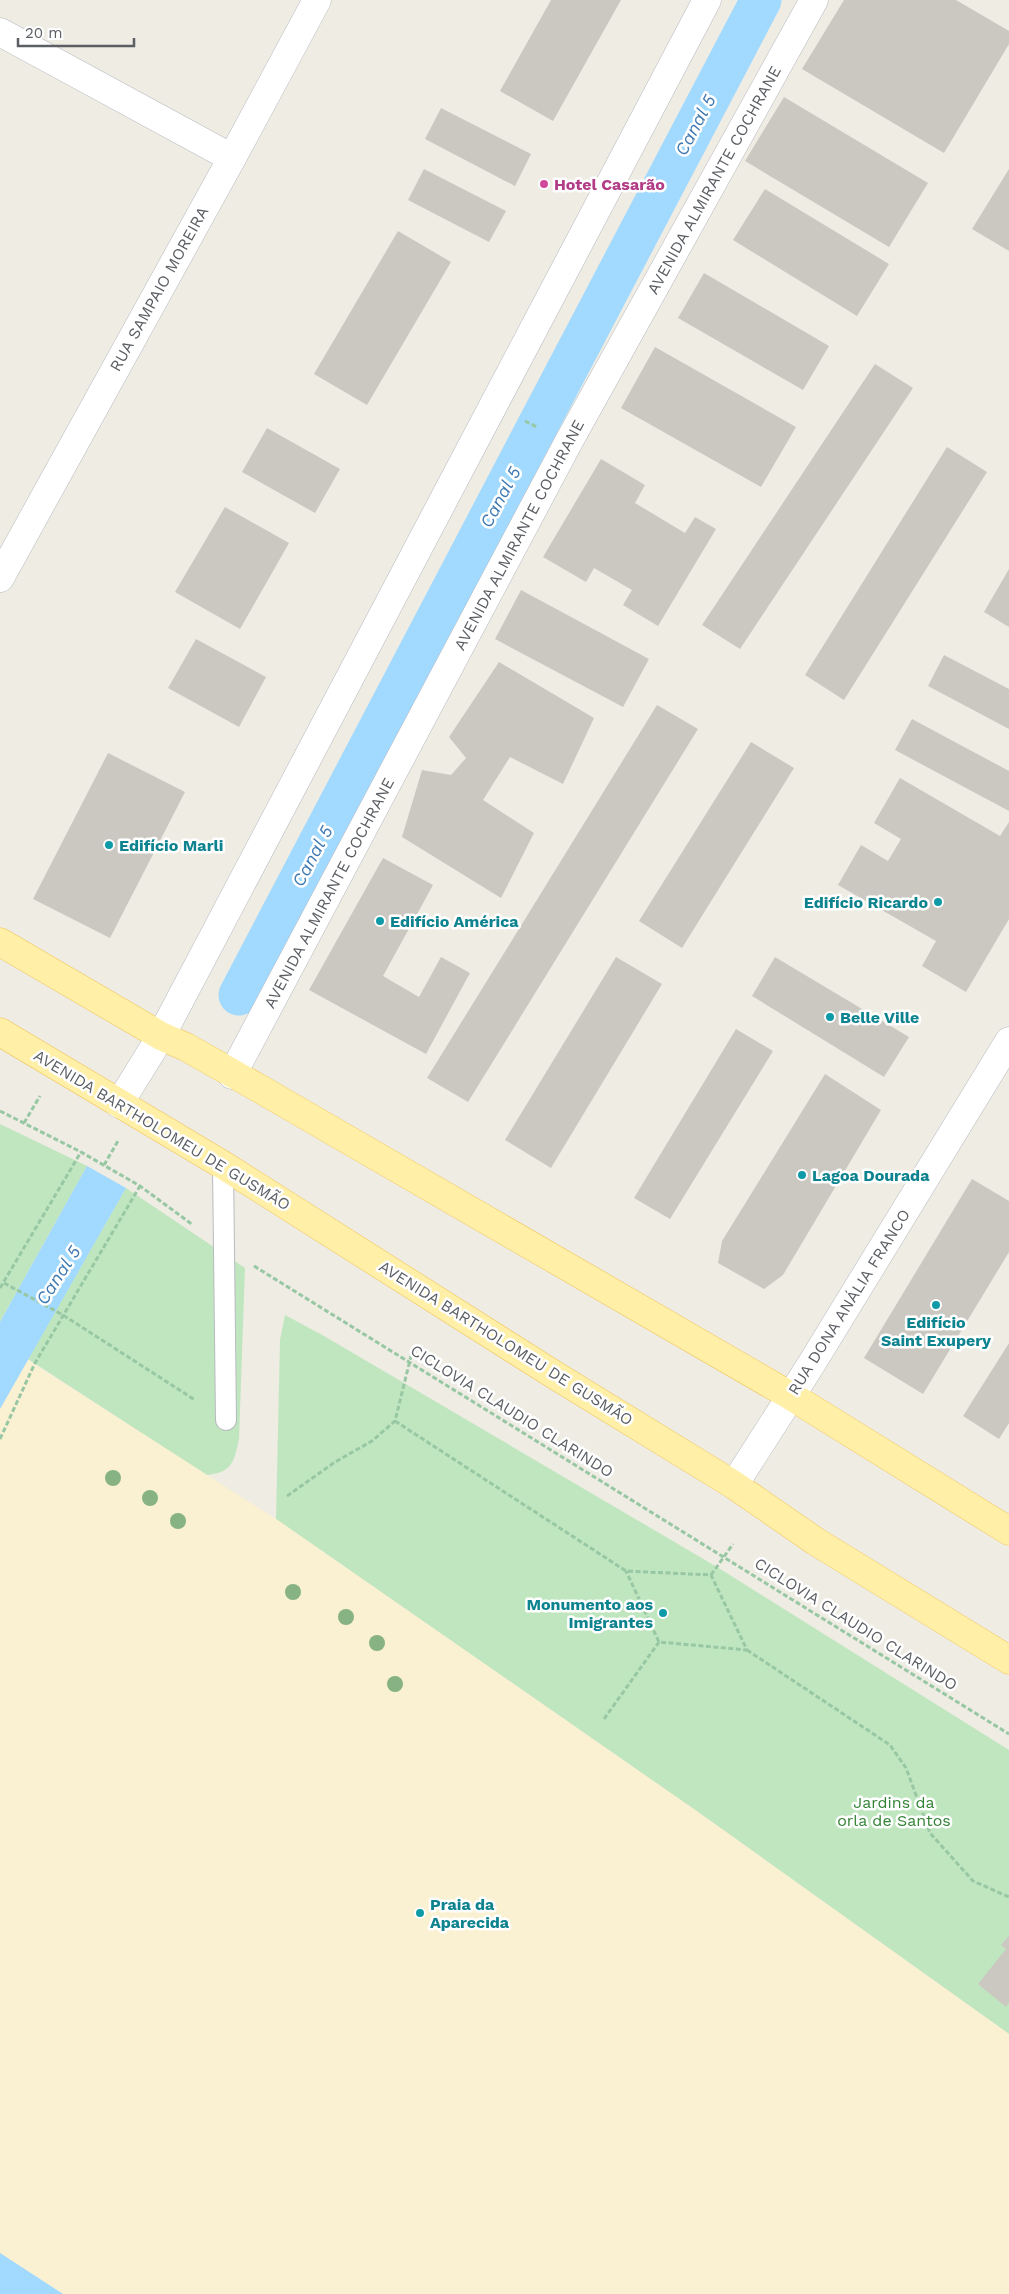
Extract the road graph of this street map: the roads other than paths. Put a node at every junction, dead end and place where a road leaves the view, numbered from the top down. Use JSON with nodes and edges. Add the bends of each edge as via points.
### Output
{"nodes":[{"id":1,"x":316,"y":0,"type":"edge"},
{"id":2,"x":707,"y":0,"type":"edge"},
{"id":3,"x":814,"y":0,"type":"edge"},
{"id":4,"x":0,"y":32,"type":"edge"},
{"id":5,"x":232,"y":158,"type":"junction"},
{"id":6,"x":0,"y":578,"type":"edge"},
{"id":7,"x":0,"y":942,"type":"edge"},
{"id":8,"x":161,"y":1036,"type":"junction"},
{"id":9,"x":3,"y":1041,"type":"edge"},
{"id":10,"x":1009,"y":1041,"type":"edge"},
{"id":11,"x":232,"y":1075,"type":"junction"},
{"id":12,"x":119,"y":1104,"type":"junction"},
{"id":13,"x":223,"y":1165,"type":"junction"},
{"id":14,"x":791,"y":1396,"type":"junction"},
{"id":15,"x":226,"y":1420,"type":"road end"},
{"id":16,"x":734,"y":1485,"type":"junction"},
{"id":17,"x":1009,"y":1531,"type":"edge"},
{"id":18,"x":1009,"y":1660,"type":"edge"}],
"edges":[{"from":1,"to":5,"type":"main road","name":"RUA SAMPAIO MOREIRA"},
{"from":2,"to":8,"type":"main road"},
{"from":3,"to":11,"type":"main road","name":"AVENIDA ALMIRANTE COCHRANE","via":[[568,443]]},
{"from":4,"to":5,"type":"main road"},
{"from":5,"to":6,"type":"main road","name":"RUA SAMPAIO MOREIRA"},
{"from":7,"to":8,"type":"main road"},
{"from":8,"to":11,"type":"main road"},
{"from":8,"to":12,"type":"main road"},
{"from":9,"to":12,"type":"main road","name":"AVENIDA BARTHOLOMEU DE GUSMÃO"},
{"from":10,"to":14,"type":"main road","name":"RUA DONA ANÁLIA FRANCO"},
{"from":11,"to":14,"type":"main road"},
{"from":12,"to":13,"type":"main road","name":"AVENIDA BARTHOLOMEU DE GUSMÃO"},
{"from":13,"to":15,"type":"lane"},
{"from":13,"to":16,"type":"main road","name":"AVENIDA BARTHOLOMEU DE GUSMÃO"},
{"from":14,"to":16,"type":"main road","name":"RUA DONA ANÁLIA FRANCO"},
{"from":14,"to":17,"type":"main road"},
{"from":16,"to":18,"type":"main road","name":"AVENIDA BARTHOLOMEU DE GUSMÃO","via":[[815,1541]]}]}
